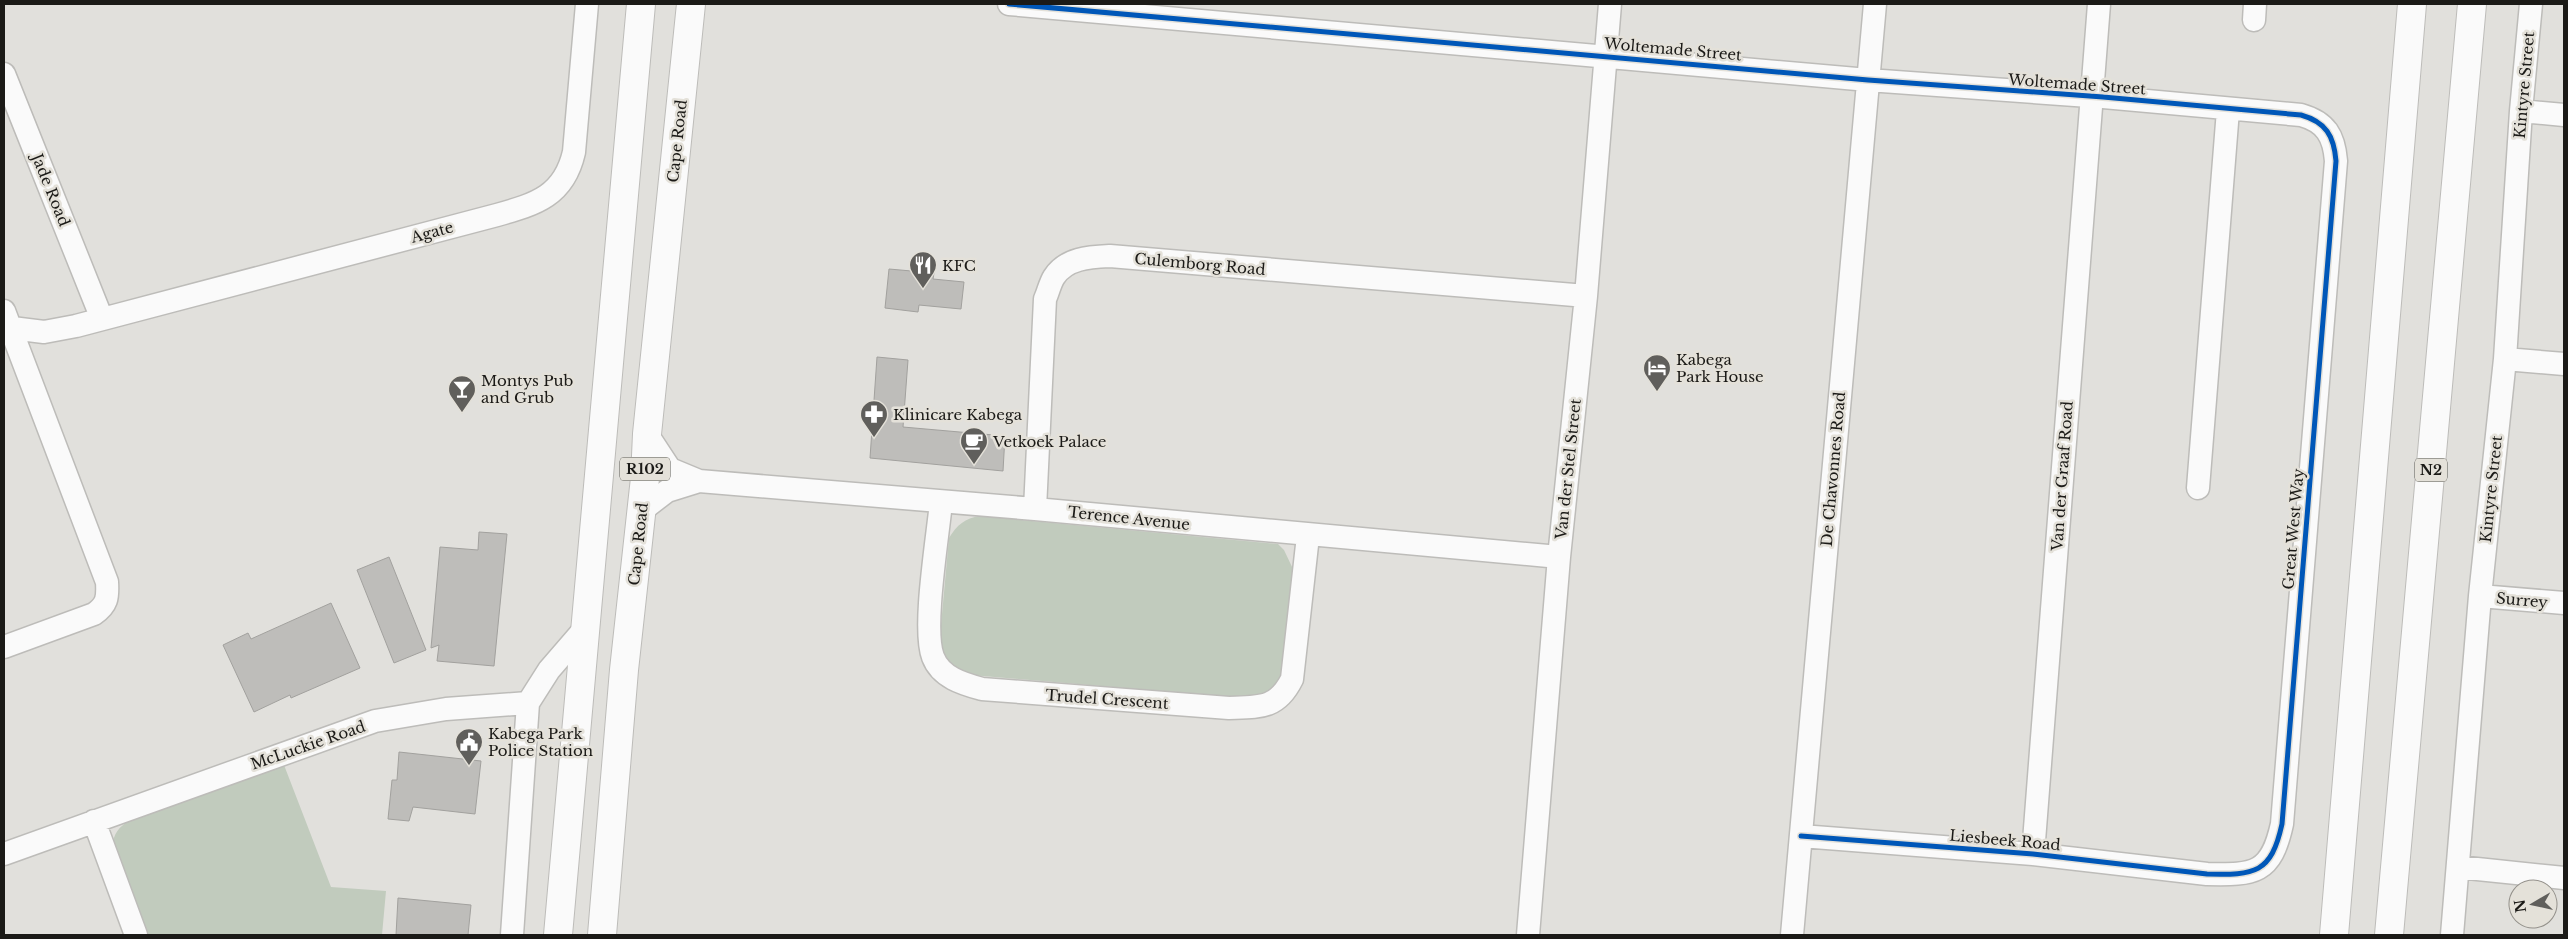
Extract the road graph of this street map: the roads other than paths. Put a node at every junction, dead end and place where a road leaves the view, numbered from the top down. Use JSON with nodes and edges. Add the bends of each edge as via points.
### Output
{"nodes":[{"id":1,"x":587,"y":4,"type":"edge"},
{"id":2,"x":641,"y":4,"type":"edge"},
{"id":3,"x":691,"y":4,"type":"edge"},
{"id":4,"x":1009,"y":4,"type":"edge"},
{"id":5,"x":1610,"y":4,"type":"edge"},
{"id":6,"x":1875,"y":4,"type":"edge"},
{"id":7,"x":2099,"y":4,"type":"edge"},
{"id":8,"x":2412,"y":4,"type":"edge"},
{"id":9,"x":2472,"y":4,"type":"edge"},
{"id":10,"x":2531,"y":4,"type":"edge"},
{"id":11,"x":1033,"y":5,"type":"edge"},
{"id":12,"x":1606,"y":55,"type":"junction"},
{"id":13,"x":4,"y":74,"type":"edge"},
{"id":14,"x":1868,"y":80,"type":"junction"},
{"id":15,"x":2091,"y":98,"type":"junction"},
{"id":16,"x":2228,"y":110,"type":"junction"},
{"id":17,"x":2521,"y":111,"type":"junction"},
{"id":18,"x":2564,"y":116,"type":"edge"},
{"id":19,"x":2330,"y":132,"type":"joint"},
{"id":20,"x":1586,"y":296,"type":"junction"},
{"id":21,"x":107,"y":313,"type":"junction"},
{"id":22,"x":5,"y":319,"type":"edge"},
{"id":23,"x":2505,"y":359,"type":"junction"},
{"id":24,"x":2564,"y":364,"type":"edge"},
{"id":25,"x":647,"y":434,"type":"junction"},
{"id":26,"x":699,"y":482,"type":"junction"},
{"id":27,"x":2198,"y":488,"type":"dead end"},
{"id":28,"x":941,"y":502,"type":"junction"},
{"id":29,"x":1035,"y":509,"type":"junction"},
{"id":30,"x":641,"y":511,"type":"junction"},
{"id":31,"x":1308,"y":536,"type":"junction"},
{"id":32,"x":1559,"y":557,"type":"junction"},
{"id":33,"x":2480,"y":596,"type":"junction"},
{"id":34,"x":2564,"y":603,"type":"edge"},
{"id":35,"x":587,"y":626,"type":"junction"},
{"id":36,"x":4,"y":647,"type":"edge"},
{"id":37,"x":528,"y":704,"type":"junction"},
{"id":38,"x":94,"y":821,"type":"junction"},
{"id":39,"x":1801,"y":836,"type":"junction"},
{"id":40,"x":4,"y":854,"type":"edge"},
{"id":41,"x":2033,"y":854,"type":"junction"},
{"id":42,"x":2458,"y":867,"type":"junction"},
{"id":43,"x":2207,"y":874,"type":"joint"},
{"id":44,"x":2564,"y":878,"type":"edge"},
{"id":45,"x":136,"y":935,"type":"edge"},
{"id":46,"x":512,"y":935,"type":"edge"},
{"id":47,"x":558,"y":935,"type":"edge"},
{"id":48,"x":602,"y":935,"type":"edge"},
{"id":49,"x":1528,"y":935,"type":"edge"},
{"id":50,"x":1792,"y":935,"type":"edge"},
{"id":51,"x":2334,"y":935,"type":"edge"},
{"id":52,"x":2389,"y":935,"type":"edge"},
{"id":53,"x":2452,"y":935,"type":"edge"}],
"edges":[{"from":1,"to":21,"type":"street","name":"Agate","via":[[574,152],[566,177],[549,195],[497,215]]},
{"from":2,"to":35,"type":"main road","number":"R102"},
{"from":3,"to":25,"type":"main road","name":"Cape Road","number":"R102"},
{"from":4,"to":11,"type":"street","name":"Woltemade Street"},
{"from":5,"to":12,"type":"street","name":"Van der Stel Street"},
{"from":6,"to":14,"type":"street","name":"De Chavonnes Road"},
{"from":7,"to":15,"type":"street","name":"Van der Graaf Road"},
{"from":8,"to":51,"type":"main road"},
{"from":9,"to":52,"type":"main road","number":"N2"},
{"from":10,"to":17,"type":"street","name":"Kintyre Street"},
{"from":11,"to":12,"type":"street","name":"Woltemade Street"},
{"from":12,"to":14,"type":"street","name":"Woltemade Street"},
{"from":12,"to":20,"type":"street","name":"Van der Stel Street"},
{"from":13,"to":21,"type":"street","name":"Jade Road"},
{"from":14,"to":15,"type":"street","name":"Woltemade Street"},
{"from":14,"to":39,"type":"street","name":"De Chavonnes Road"},
{"from":15,"to":16,"type":"street","name":"Woltemade Street"},
{"from":15,"to":41,"type":"street","name":"Van der Graaf Road"},
{"from":16,"to":19,"type":"street","name":"Woltemade Street","via":[[2301,115],[2312,118]]},
{"from":16,"to":27,"type":"street"},
{"from":17,"to":18,"type":"street"},
{"from":17,"to":23,"type":"street","name":"Kintyre Street"},
{"from":19,"to":43,"type":"street","name":"Great West Way","via":[[2336,161],[2282,824],[2277,846],[2261,867],[2233,875]]},
{"from":20,"to":29,"type":"street","name":"Culemborg Road","via":[[1120,257],[1086,257],[1066,266],[1053,277],[1045,300]]},
{"from":20,"to":32,"type":"street","name":"Van der Stel Street"},
{"from":21,"to":22,"type":"street","name":"Agate"},
{"from":22,"to":36,"type":"street","via":[[107,582],[108,594],[103,607],[94,614]]},
{"from":23,"to":24,"type":"street"},
{"from":23,"to":33,"type":"street","name":"Kintyre Street"},
{"from":25,"to":26,"type":"street","name":"Terence Avenue","via":[[670,469]]},
{"from":25,"to":30,"type":"main road","name":"Cape Road","number":"R102"},
{"from":26,"to":28,"type":"street","name":"Terence Avenue"},
{"from":26,"to":30,"type":"street","name":"Terence Avenue","via":[[667,490]]},
{"from":28,"to":29,"type":"street","name":"Terence Avenue"},
{"from":28,"to":31,"type":"street","name":"Trudel Crescent","via":[[929,623],[933,658],[957,682],[982,689],[1229,708],[1254,707],[1275,701],[1284,695],[1292,679]]},
{"from":29,"to":31,"type":"street","name":"Terence Avenue"},
{"from":30,"to":48,"type":"main road","name":"Cape Road","number":"R102"},
{"from":31,"to":32,"type":"street","name":"Terence Avenue"},
{"from":32,"to":49,"type":"street","name":"Van der Stel Street"},
{"from":33,"to":34,"type":"street","name":"Surrey"},
{"from":33,"to":42,"type":"street","name":"Kintyre Street"},
{"from":35,"to":37,"type":"street","via":[[549,670]]},
{"from":35,"to":47,"type":"main road","number":"R102"},
{"from":37,"to":38,"type":"street","name":"McLuckie Road","via":[[446,709],[375,721]]},
{"from":37,"to":46,"type":"street"},
{"from":38,"to":40,"type":"street","name":"McLuckie Road"},
{"from":38,"to":45,"type":"street"},
{"from":39,"to":41,"type":"street","name":"Liesbeek Road"},
{"from":39,"to":50,"type":"street","name":"De Chavonnes Road"},
{"from":41,"to":43,"type":"street","name":"Liesbeek Road"},
{"from":42,"to":44,"type":"street"},
{"from":42,"to":53,"type":"street","name":"Kintyre Street"}]}
